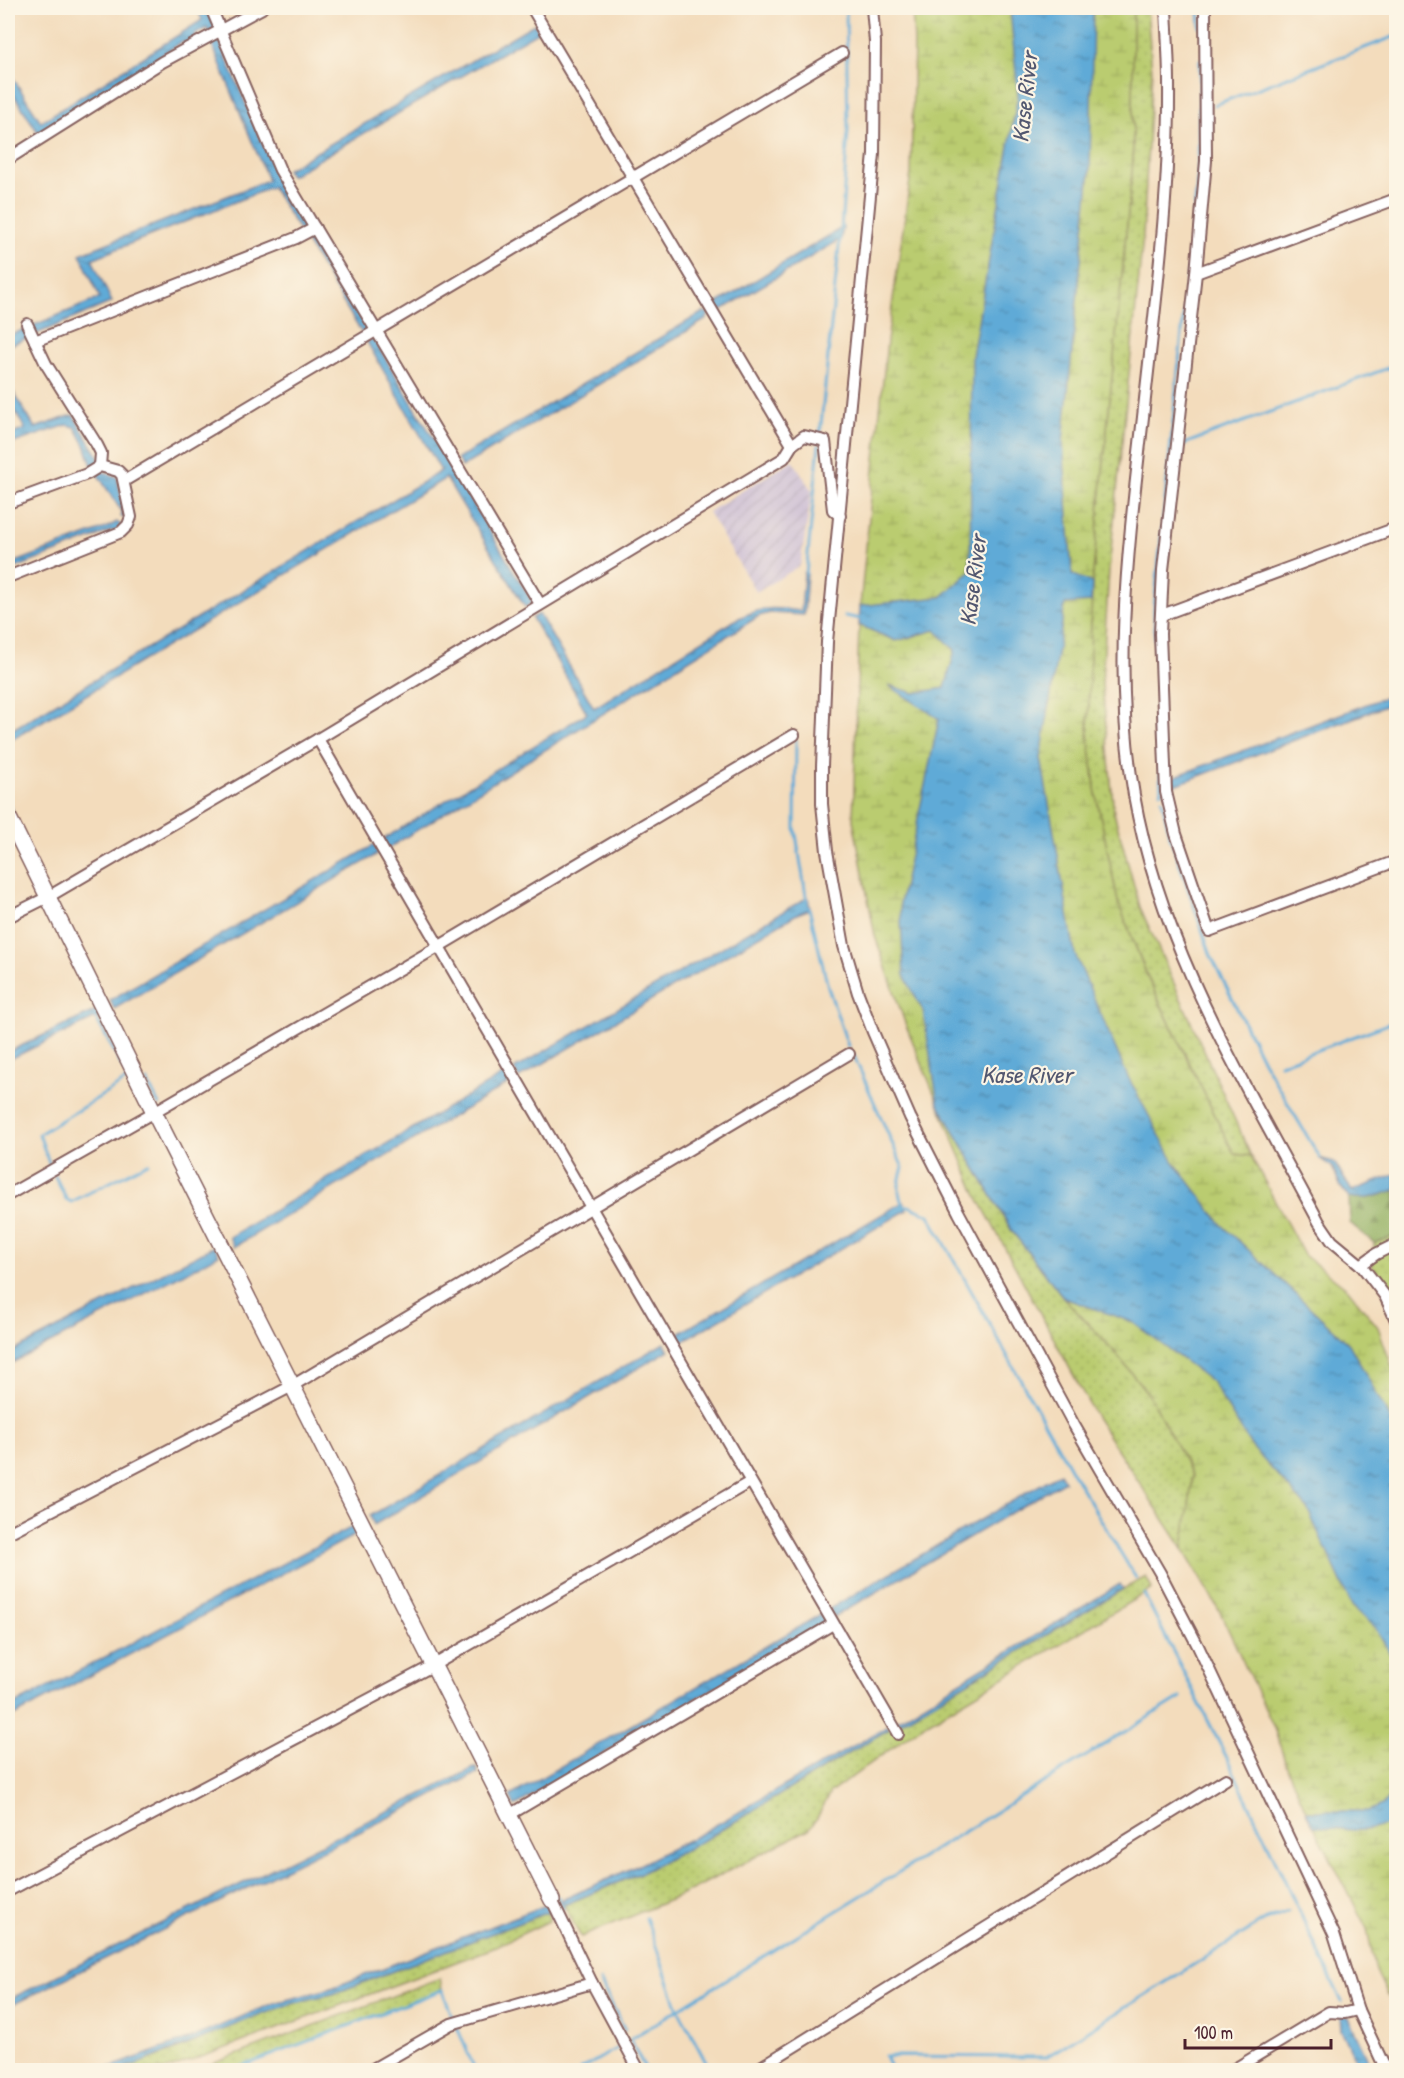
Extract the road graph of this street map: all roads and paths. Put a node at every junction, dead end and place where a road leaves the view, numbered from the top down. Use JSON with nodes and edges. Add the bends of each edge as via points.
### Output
{"nodes":[{"id":1,"x":211,"y":8,"type":"edge"},
{"id":2,"x":262,"y":8,"type":"edge"},
{"id":3,"x":532,"y":8,"type":"edge"},
{"id":4,"x":872,"y":8,"type":"edge"},
{"id":5,"x":1166,"y":8,"type":"edge"},
{"id":6,"x":1205,"y":8,"type":"edge"},
{"id":7,"x":221,"y":32,"type":"junction"},
{"id":8,"x":842,"y":53,"type":"dead end"},
{"id":9,"x":8,"y":159,"type":"edge"},
{"id":10,"x":633,"y":178,"type":"junction"},
{"id":11,"x":1396,"y":199,"type":"edge"},
{"id":12,"x":315,"y":228,"type":"junction"},
{"id":13,"x":1196,"y":273,"type":"junction"},
{"id":14,"x":27,"y":324,"type":"dead end"},
{"id":15,"x":378,"y":331,"type":"junction"},
{"id":16,"x":35,"y":340,"type":"junction"},
{"id":17,"x":792,"y":445,"type":"junction"},
{"id":18,"x":100,"y":466,"type":"junction"},
{"id":19,"x":124,"y":481,"type":"junction"},
{"id":20,"x":8,"y":503,"type":"edge"},
{"id":21,"x":840,"y":516,"type":"junction"},
{"id":22,"x":1396,"y":528,"type":"edge"},
{"id":23,"x":8,"y":577,"type":"edge"},
{"id":24,"x":540,"y":604,"type":"junction"},
{"id":25,"x":1162,"y":615,"type":"junction"},
{"id":26,"x":794,"y":735,"type":"dead end"},
{"id":27,"x":318,"y":739,"type":"junction"},
{"id":28,"x":8,"y":816,"type":"edge"},
{"id":29,"x":1396,"y":861,"type":"edge"},
{"id":30,"x":48,"y":897,"type":"junction"},
{"id":31,"x":8,"y":917,"type":"edge"},
{"id":32,"x":438,"y":947,"type":"junction"},
{"id":33,"x":849,"y":1054,"type":"dead end"},
{"id":34,"x":154,"y":1112,"type":"junction"},
{"id":35,"x":8,"y":1195,"type":"edge"},
{"id":36,"x":591,"y":1209,"type":"junction"},
{"id":37,"x":1396,"y":1244,"type":"edge"},
{"id":38,"x":1361,"y":1265,"type":"junction"},
{"id":39,"x":1396,"y":1320,"type":"edge"},
{"id":40,"x":292,"y":1386,"type":"junction"},
{"id":41,"x":750,"y":1482,"type":"junction"},
{"id":42,"x":8,"y":1533,"type":"edge"},
{"id":43,"x":833,"y":1624,"type":"junction"},
{"id":44,"x":434,"y":1665,"type":"junction"},
{"id":45,"x":898,"y":1734,"type":"dead end"},
{"id":46,"x":1226,"y":1779,"type":"dead end"},
{"id":47,"x":509,"y":1815,"type":"junction"},
{"id":48,"x":8,"y":1892,"type":"edge"},
{"id":49,"x":552,"y":1900,"type":"joint"},
{"id":50,"x":592,"y":1983,"type":"junction"},
{"id":51,"x":1358,"y":2010,"type":"junction"},
{"id":52,"x":371,"y":2070,"type":"edge"},
{"id":53,"x":639,"y":2070,"type":"edge"},
{"id":54,"x":756,"y":2070,"type":"edge"},
{"id":55,"x":1233,"y":2070,"type":"edge"},
{"id":56,"x":1386,"y":2070,"type":"edge"}],
"edges":[{"from":1,"to":7,"type":"street"},
{"from":2,"to":7,"type":"street"},
{"from":3,"to":10,"type":"street"},
{"from":4,"to":21,"type":"street","via":[[874,154]]},
{"from":5,"to":38,"type":"street","via":[[1167,171],[1124,617],[1126,729],[1134,794],[1159,897],[1208,1013],[1318,1222],[1332,1241]]},
{"from":6,"to":13,"type":"street","via":[[1206,161]]},
{"from":7,"to":9,"type":"street","via":[[162,62]]},
{"from":7,"to":12,"type":"street","via":[[280,170]]},
{"from":8,"to":10,"type":"street"},
{"from":10,"to":15,"type":"street"},
{"from":10,"to":17,"type":"street"},
{"from":11,"to":13,"type":"street"},
{"from":12,"to":15,"type":"street"},
{"from":12,"to":16,"type":"street"},
{"from":13,"to":25,"type":"street","via":[[1163,570]]},
{"from":14,"to":16,"type":"street"},
{"from":15,"to":19,"type":"street"},
{"from":15,"to":24,"type":"street"},
{"from":16,"to":18,"type":"street","via":[[98,445]]},
{"from":17,"to":21,"type":"street","via":[[804,436],[825,441],[833,510]]},
{"from":17,"to":24,"type":"street","via":[[784,458]]},
{"from":18,"to":19,"type":"street","via":[[118,471]]},
{"from":18,"to":20,"type":"street"},
{"from":19,"to":23,"type":"street","via":[[131,517],[121,532]]},
{"from":21,"to":51,"type":"street","via":[[827,642],[822,804],[833,890],[858,993],[896,1087],[959,1213],[1198,1646],[1334,1934]]},
{"from":22,"to":25,"type":"street"},
{"from":24,"to":27,"type":"street"},
{"from":25,"to":29,"type":"street","via":[[1166,792],[1209,931]]},
{"from":26,"to":32,"type":"street"},
{"from":27,"to":30,"type":"street"},
{"from":27,"to":32,"type":"street"},
{"from":28,"to":30,"type":"street"},
{"from":30,"to":31,"type":"street"},
{"from":30,"to":34,"type":"street"},
{"from":32,"to":34,"type":"street"},
{"from":32,"to":36,"type":"street"},
{"from":33,"to":36,"type":"street"},
{"from":34,"to":35,"type":"street"},
{"from":34,"to":40,"type":"street"},
{"from":36,"to":40,"type":"street"},
{"from":36,"to":41,"type":"street"},
{"from":37,"to":38,"type":"street"},
{"from":38,"to":39,"type":"street","via":[[1385,1296]]},
{"from":40,"to":42,"type":"street"},
{"from":40,"to":44,"type":"street"},
{"from":41,"to":43,"type":"street"},
{"from":41,"to":44,"type":"street"},
{"from":43,"to":45,"type":"street"},
{"from":43,"to":47,"type":"street"},
{"from":44,"to":47,"type":"street"},
{"from":44,"to":48,"type":"street"},
{"from":46,"to":54,"type":"street"},
{"from":47,"to":49,"type":"street"},
{"from":49,"to":50,"type":"street"},
{"from":50,"to":52,"type":"street","via":[[451,2024]]},
{"from":50,"to":53,"type":"street"},
{"from":51,"to":55,"type":"street","via":[[1329,2012]]},
{"from":51,"to":56,"type":"street"}]}
